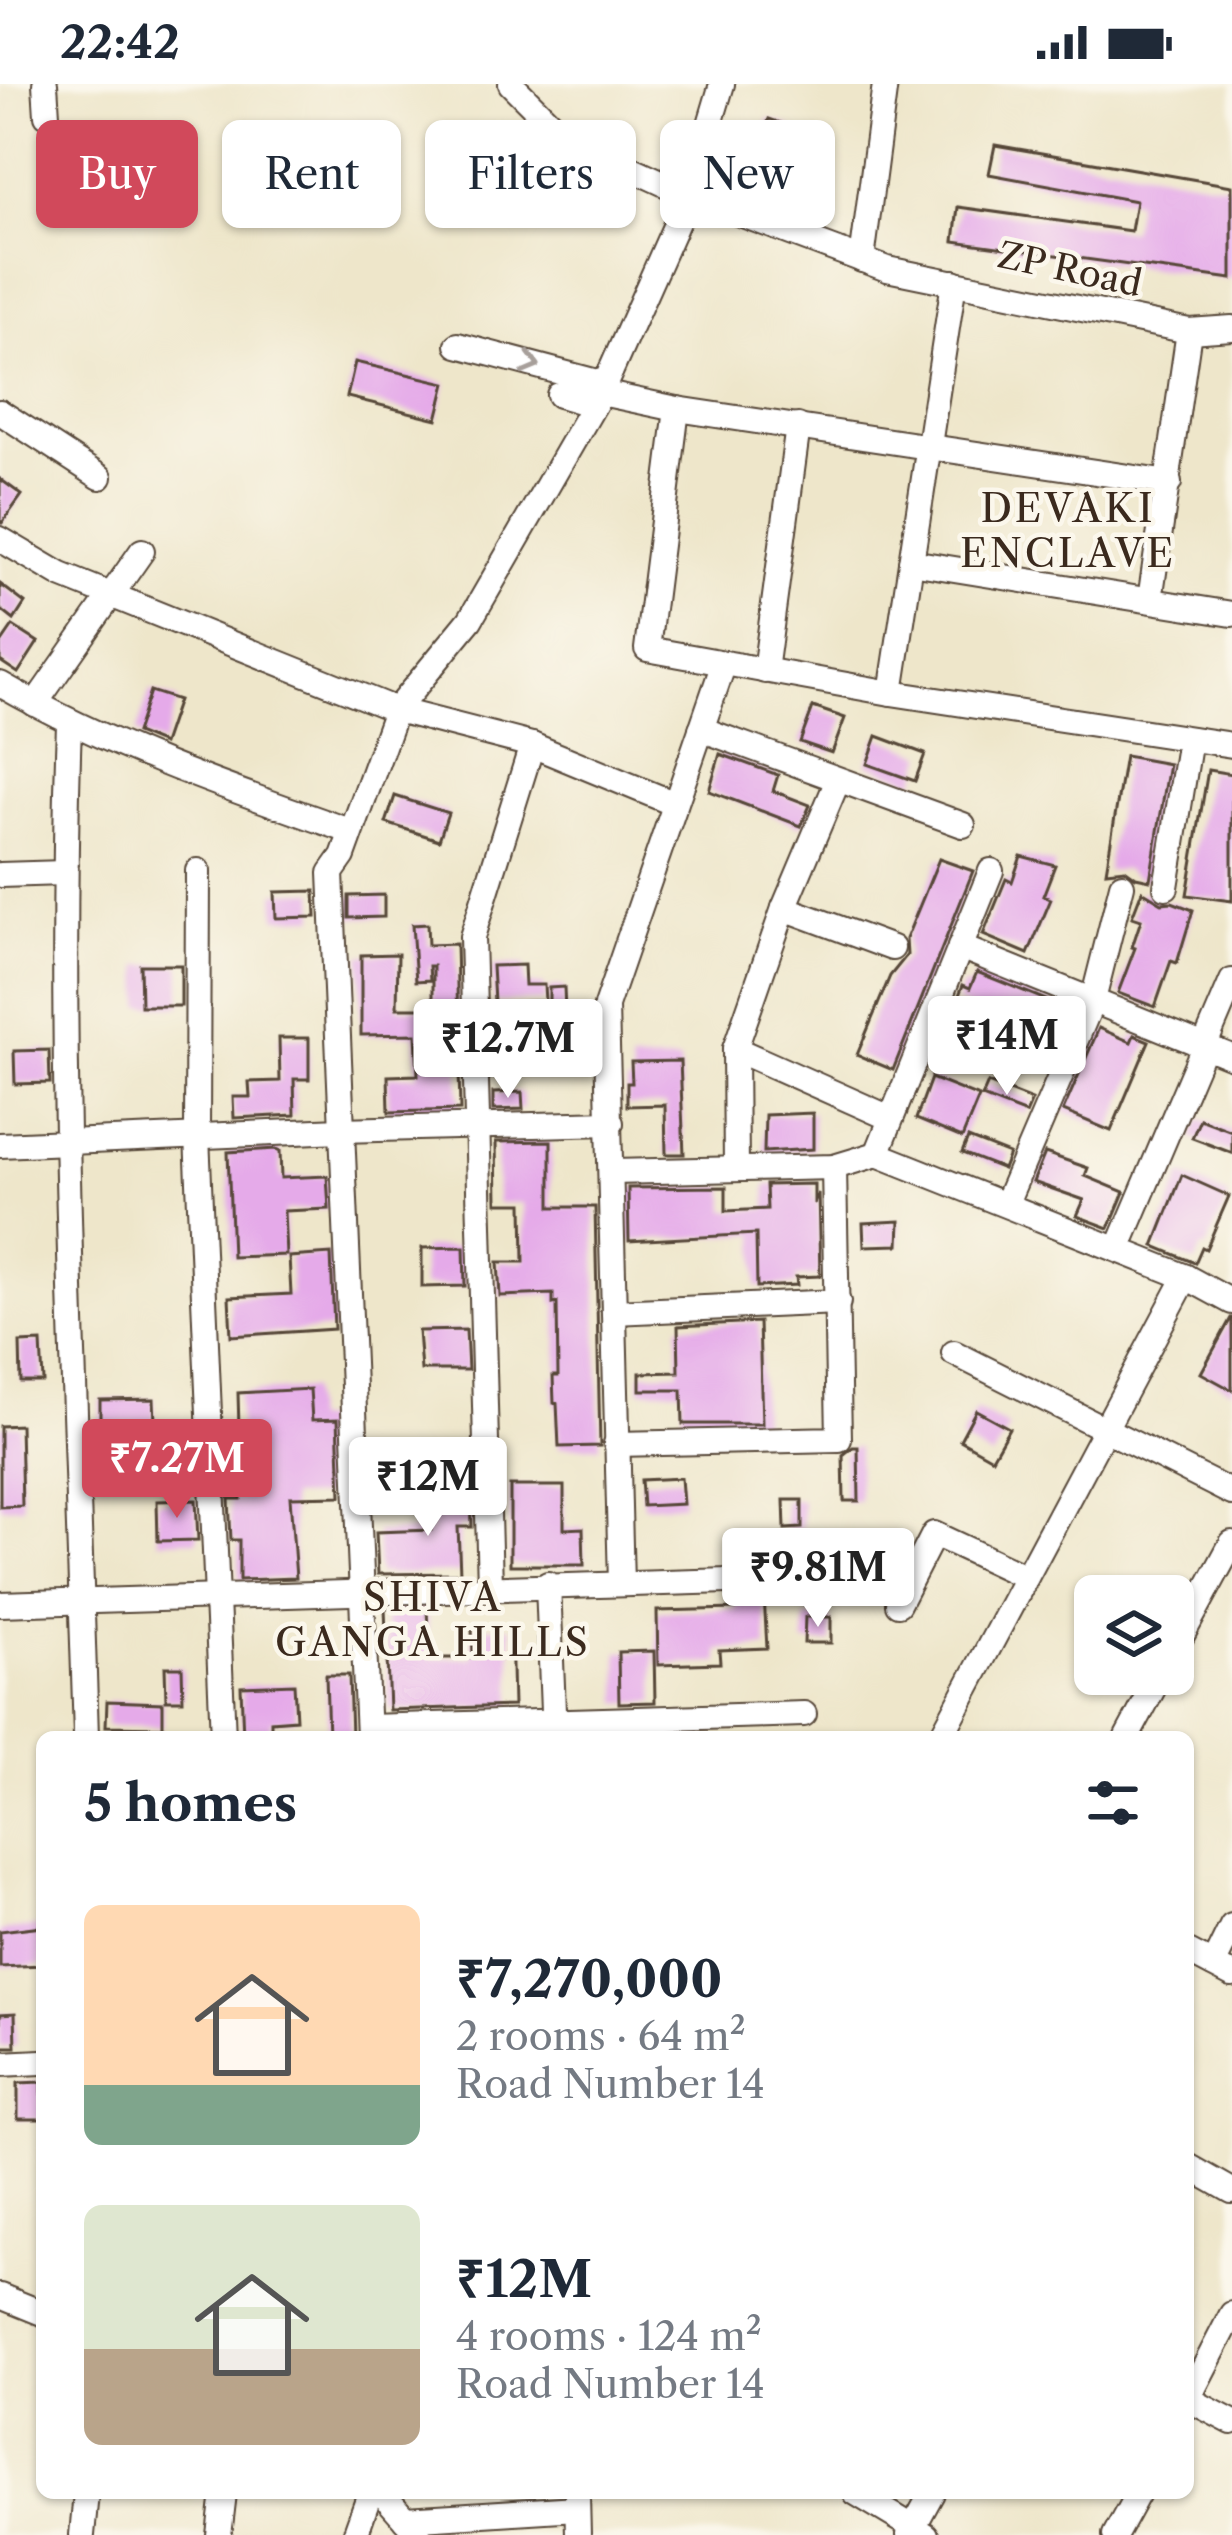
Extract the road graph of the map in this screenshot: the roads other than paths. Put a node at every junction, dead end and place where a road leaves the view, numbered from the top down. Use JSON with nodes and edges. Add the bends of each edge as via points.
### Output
{"nodes":[{"id":1,"x":45,"y":84,"type":"edge"},
{"id":2,"x":511,"y":84,"type":"edge"},
{"id":3,"x":722,"y":84,"type":"edge"},
{"id":4,"x":885,"y":84,"type":"edge"},
{"id":5,"x":46,"y":115,"type":"dead end"},
{"id":6,"x":711,"y":120,"type":"edge"},
{"id":7,"x":660,"y":182,"type":"edge"},
{"id":8,"x":674,"y":228,"type":"edge"},
{"id":9,"x":777,"y":228,"type":"edge"},
{"id":10,"x":862,"y":260,"type":"junction"},
{"id":11,"x":954,"y":282,"type":"junction"},
{"id":12,"x":1232,"y":328,"type":"edge"},
{"id":13,"x":1189,"y":331,"type":"junction"},
{"id":14,"x":458,"y":345,"type":"dead end"},
{"id":15,"x":600,"y":394,"type":"junction"},
{"id":16,"x":559,"y":395,"type":"dead end"},
{"id":17,"x":677,"y":409,"type":"junction"},
{"id":18,"x":0,"y":412,"type":"edge"},
{"id":19,"x":798,"y":426,"type":"junction"},
{"id":20,"x":929,"y":444,"type":"junction"},
{"id":21,"x":100,"y":477,"type":"dead end"},
{"id":22,"x":1169,"y":483,"type":"junction"},
{"id":23,"x":0,"y":539,"type":"edge"},
{"id":24,"x":142,"y":551,"type":"dead end"},
{"id":25,"x":911,"y":562,"type":"junction"},
{"id":26,"x":111,"y":596,"type":"junction"},
{"id":27,"x":1150,"y":600,"type":"junction"},
{"id":28,"x":1232,"y":614,"type":"edge"},
{"id":29,"x":724,"y":663,"type":"junction"},
{"id":30,"x":765,"y":671,"type":"junction"},
{"id":31,"x":0,"y":684,"type":"edge"},
{"id":32,"x":891,"y":693,"type":"junction"},
{"id":33,"x":35,"y":704,"type":"junction"},
{"id":34,"x":396,"y":710,"type":"junction"},
{"id":35,"x":69,"y":724,"type":"junction"},
{"id":36,"x":701,"y":729,"type":"junction"},
{"id":37,"x":1190,"y":739,"type":"junction"},
{"id":38,"x":532,"y":745,"type":"junction"},
{"id":39,"x":1232,"y":745,"type":"edge"},
{"id":40,"x":838,"y":780,"type":"junction"},
{"id":41,"x":675,"y":804,"type":"junction"},
{"id":42,"x":963,"y":825,"type":"dead end"},
{"id":43,"x":350,"y":831,"type":"junction"},
{"id":44,"x":198,"y":871,"type":"dead end"},
{"id":45,"x":991,"y":871,"type":"dead end"},
{"id":46,"x":64,"y":873,"type":"junction"},
{"id":47,"x":0,"y":874,"type":"edge"},
{"id":48,"x":1122,"y":885,"type":"dead end"},
{"id":49,"x":1166,"y":887,"type":"dead end"},
{"id":50,"x":784,"y":908,"type":"junction"},
{"id":51,"x":960,"y":947,"type":"junction"},
{"id":52,"x":892,"y":948,"type":"dead end"},
{"id":53,"x":1232,"y":981,"type":"edge"},
{"id":54,"x":1093,"y":1000,"type":"junction"},
{"id":55,"x":1207,"y":1046,"type":"junction"},
{"id":56,"x":735,"y":1048,"type":"junction"},
{"id":57,"x":1232,"y":1057,"type":"edge"},
{"id":58,"x":890,"y":1118,"type":"junction"},
{"id":59,"x":610,"y":1124,"type":"junction"},
{"id":60,"x":478,"y":1125,"type":"junction"},
{"id":61,"x":340,"y":1130,"type":"junction"},
{"id":62,"x":197,"y":1136,"type":"junction"},
{"id":63,"x":68,"y":1142,"type":"junction"},
{"id":64,"x":0,"y":1145,"type":"edge"},
{"id":65,"x":877,"y":1154,"type":"junction"},
{"id":66,"x":834,"y":1167,"type":"junction"},
{"id":67,"x":736,"y":1168,"type":"junction"},
{"id":68,"x":612,"y":1172,"type":"junction"},
{"id":69,"x":1006,"y":1203,"type":"junction"},
{"id":70,"x":1118,"y":1249,"type":"junction"},
{"id":71,"x":1186,"y":1277,"type":"junction"},
{"id":72,"x":1231,"y":1298,"type":"edge"},
{"id":73,"x":838,"y":1302,"type":"junction"},
{"id":74,"x":614,"y":1312,"type":"junction"},
{"id":75,"x":954,"y":1353,"type":"dead end"},
{"id":76,"x":1106,"y":1428,"type":"junction"},
{"id":77,"x":616,"y":1444,"type":"junction"},
{"id":78,"x":1232,"y":1493,"type":"edge"},
{"id":79,"x":1232,"y":1543,"type":"edge"},
{"id":80,"x":1026,"y":1577,"type":"junction"},
{"id":81,"x":822,"y":1578,"type":"dead end"},
{"id":82,"x":548,"y":1584,"type":"junction"},
{"id":83,"x":622,"y":1584,"type":"junction"},
{"id":84,"x":490,"y":1586,"type":"junction"},
{"id":85,"x":364,"y":1591,"type":"junction"},
{"id":86,"x":218,"y":1596,"type":"junction"},
{"id":87,"x":82,"y":1601,"type":"junction"},
{"id":88,"x":0,"y":1604,"type":"edge"},
{"id":89,"x":898,"y":1604,"type":"dead end"},
{"id":90,"x":1194,"y":1613,"type":"edge"},
{"id":91,"x":1150,"y":1695,"type":"edge"},
{"id":92,"x":803,"y":1714,"type":"dead end"},
{"id":93,"x":554,"y":1729,"type":"edge"},
{"id":94,"x":86,"y":1731,"type":"edge"},
{"id":95,"x":223,"y":1731,"type":"edge"},
{"id":96,"x":368,"y":1731,"type":"edge"},
{"id":97,"x":430,"y":1731,"type":"edge"},
{"id":98,"x":944,"y":1731,"type":"edge"},
{"id":99,"x":1130,"y":1731,"type":"edge"},
{"id":100,"x":1232,"y":1926,"type":"edge"},
{"id":101,"x":1194,"y":1955,"type":"edge"},
{"id":102,"x":1222,"y":1970,"type":"edge"},
{"id":103,"x":36,"y":2062,"type":"edge"},
{"id":104,"x":0,"y":2064,"type":"edge"},
{"id":105,"x":1194,"y":2169,"type":"edge"},
{"id":106,"x":1232,"y":2191,"type":"edge"},
{"id":107,"x":0,"y":2296,"type":"edge"},
{"id":108,"x":36,"y":2311,"type":"edge"},
{"id":109,"x":1232,"y":2314,"type":"edge"},
{"id":110,"x":1194,"y":2387,"type":"edge"},
{"id":111,"x":1194,"y":2402,"type":"edge"},
{"id":112,"x":1232,"y":2422,"type":"edge"},
{"id":113,"x":85,"y":2499,"type":"edge"},
{"id":114,"x":223,"y":2499,"type":"edge"},
{"id":115,"x":368,"y":2499,"type":"edge"},
{"id":116,"x":387,"y":2499,"type":"edge"},
{"id":117,"x":865,"y":2499,"type":"edge"},
{"id":118,"x":930,"y":2499,"type":"edge"},
{"id":119,"x":1135,"y":2499,"type":"edge"},
{"id":120,"x":577,"y":2500,"type":"edge"},
{"id":121,"x":412,"y":2527,"type":"edge"},
{"id":122,"x":916,"y":2533,"type":"edge"},
{"id":123,"x":82,"y":2535,"type":"edge"},
{"id":124,"x":220,"y":2535,"type":"edge"},
{"id":125,"x":355,"y":2535,"type":"edge"},
{"id":126,"x":578,"y":2535,"type":"edge"},
{"id":127,"x":1115,"y":2535,"type":"edge"}],
"edges":[{"from":1,"to":5,"type":"street"},
{"from":2,"to":7,"type":"street","name":"ZP Road","via":[[565,138]]},
{"from":3,"to":6,"type":"street"},
{"from":4,"to":10,"type":"street"},
{"from":8,"to":15,"type":"street"},
{"from":9,"to":10,"type":"street","name":"ZP Road"},
{"from":10,"to":11,"type":"street","name":"ZP Road"},
{"from":11,"to":13,"type":"street","name":"ZP Road"},
{"from":11,"to":20,"type":"street"},
{"from":12,"to":13,"type":"street","name":"ZP Road"},
{"from":13,"to":22,"type":"street"},
{"from":14,"to":15,"type":"street","one_way":true},
{"from":15,"to":16,"type":"street"},
{"from":15,"to":17,"type":"street"},
{"from":15,"to":34,"type":"street","via":[[470,620]]},
{"from":17,"to":19,"type":"street"},
{"from":17,"to":29,"type":"street","via":[[647,649]]},
{"from":18,"to":21,"type":"street"},
{"from":19,"to":20,"type":"street"},
{"from":19,"to":30,"type":"street"},
{"from":20,"to":22,"type":"street"},
{"from":20,"to":25,"type":"street"},
{"from":22,"to":27,"type":"street"},
{"from":23,"to":26,"type":"street"},
{"from":24,"to":26,"type":"street"},
{"from":25,"to":27,"type":"street"},
{"from":25,"to":32,"type":"street"},
{"from":26,"to":33,"type":"street"},
{"from":26,"to":34,"type":"street"},
{"from":27,"to":28,"type":"street"},
{"from":29,"to":30,"type":"street"},
{"from":29,"to":36,"type":"street"},
{"from":30,"to":32,"type":"street"},
{"from":31,"to":33,"type":"street"},
{"from":32,"to":37,"type":"street"},
{"from":33,"to":35,"type":"street"},
{"from":34,"to":38,"type":"street"},
{"from":34,"to":43,"type":"street"},
{"from":35,"to":43,"type":"street"},
{"from":35,"to":46,"type":"street"},
{"from":36,"to":40,"type":"street"},
{"from":36,"to":41,"type":"street"},
{"from":37,"to":39,"type":"street"},
{"from":37,"to":49,"type":"street"},
{"from":38,"to":41,"type":"street"},
{"from":38,"to":60,"type":"street","via":[[472,937]]},
{"from":40,"to":42,"type":"street"},
{"from":40,"to":50,"type":"street"},
{"from":41,"to":59,"type":"street","via":[[606,1006]]},
{"from":43,"to":61,"type":"street","via":[[331,873]]},
{"from":44,"to":62,"type":"street"},
{"from":45,"to":51,"type":"street"},
{"from":46,"to":47,"type":"street"},
{"from":46,"to":63,"type":"street"},
{"from":48,"to":54,"type":"street"},
{"from":50,"to":52,"type":"street"},
{"from":50,"to":56,"type":"street"},
{"from":51,"to":54,"type":"street"},
{"from":51,"to":58,"type":"street"},
{"from":53,"to":55,"type":"street"},
{"from":54,"to":55,"type":"street"},
{"from":54,"to":69,"type":"street"},
{"from":55,"to":57,"type":"street"},
{"from":55,"to":70,"type":"street"},
{"from":56,"to":58,"type":"street"},
{"from":56,"to":67,"type":"street"},
{"from":58,"to":65,"type":"street"},
{"from":59,"to":60,"type":"street"},
{"from":59,"to":68,"type":"street"},
{"from":60,"to":61,"type":"street"},
{"from":60,"to":84,"type":"street"},
{"from":61,"to":62,"type":"street"},
{"from":61,"to":85,"type":"street"},
{"from":62,"to":63,"type":"street"},
{"from":62,"to":86,"type":"street"},
{"from":63,"to":64,"type":"street"},
{"from":63,"to":87,"type":"street"},
{"from":65,"to":66,"type":"street"},
{"from":65,"to":69,"type":"street"},
{"from":66,"to":67,"type":"street"},
{"from":66,"to":73,"type":"street"},
{"from":67,"to":68,"type":"street"},
{"from":68,"to":74,"type":"street"},
{"from":69,"to":70,"type":"street"},
{"from":70,"to":71,"type":"street"},
{"from":71,"to":72,"type":"street"},
{"from":71,"to":76,"type":"street"},
{"from":73,"to":74,"type":"street"},
{"from":73,"to":77,"type":"street","via":[[839,1439]]},
{"from":74,"to":77,"type":"street"},
{"from":75,"to":76,"type":"street"},
{"from":76,"to":78,"type":"street"},
{"from":76,"to":80,"type":"street"},
{"from":77,"to":83,"type":"street"},
{"from":79,"to":90,"type":"street"},
{"from":80,"to":89,"type":"street","via":[[934,1534]]},
{"from":80,"to":98,"type":"street"},
{"from":81,"to":83,"type":"street"},
{"from":82,"to":83,"type":"street"},
{"from":82,"to":84,"type":"street"},
{"from":82,"to":93,"type":"street"},
{"from":84,"to":85,"type":"street"},
{"from":85,"to":86,"type":"street"},
{"from":85,"to":96,"type":"street"},
{"from":86,"to":87,"type":"street"},
{"from":86,"to":95,"type":"street"},
{"from":87,"to":88,"type":"street"},
{"from":87,"to":94,"type":"street"},
{"from":91,"to":99,"type":"street"},
{"from":92,"to":93,"type":"street"},
{"from":93,"to":97,"type":"street"},
{"from":100,"to":102,"type":"street"},
{"from":101,"to":102,"type":"street"},
{"from":103,"to":104,"type":"street"},
{"from":105,"to":106,"type":"street"},
{"from":107,"to":108,"type":"street"},
{"from":109,"to":110,"type":"street"},
{"from":111,"to":112,"type":"street"},
{"from":113,"to":123,"type":"street"},
{"from":114,"to":124,"type":"street"},
{"from":115,"to":125,"type":"street"},
{"from":116,"to":121,"type":"street"},
{"from":117,"to":122,"type":"street"},
{"from":118,"to":122,"type":"street"},
{"from":119,"to":127,"type":"street"},
{"from":120,"to":121,"type":"street"},
{"from":120,"to":126,"type":"street"}]}
